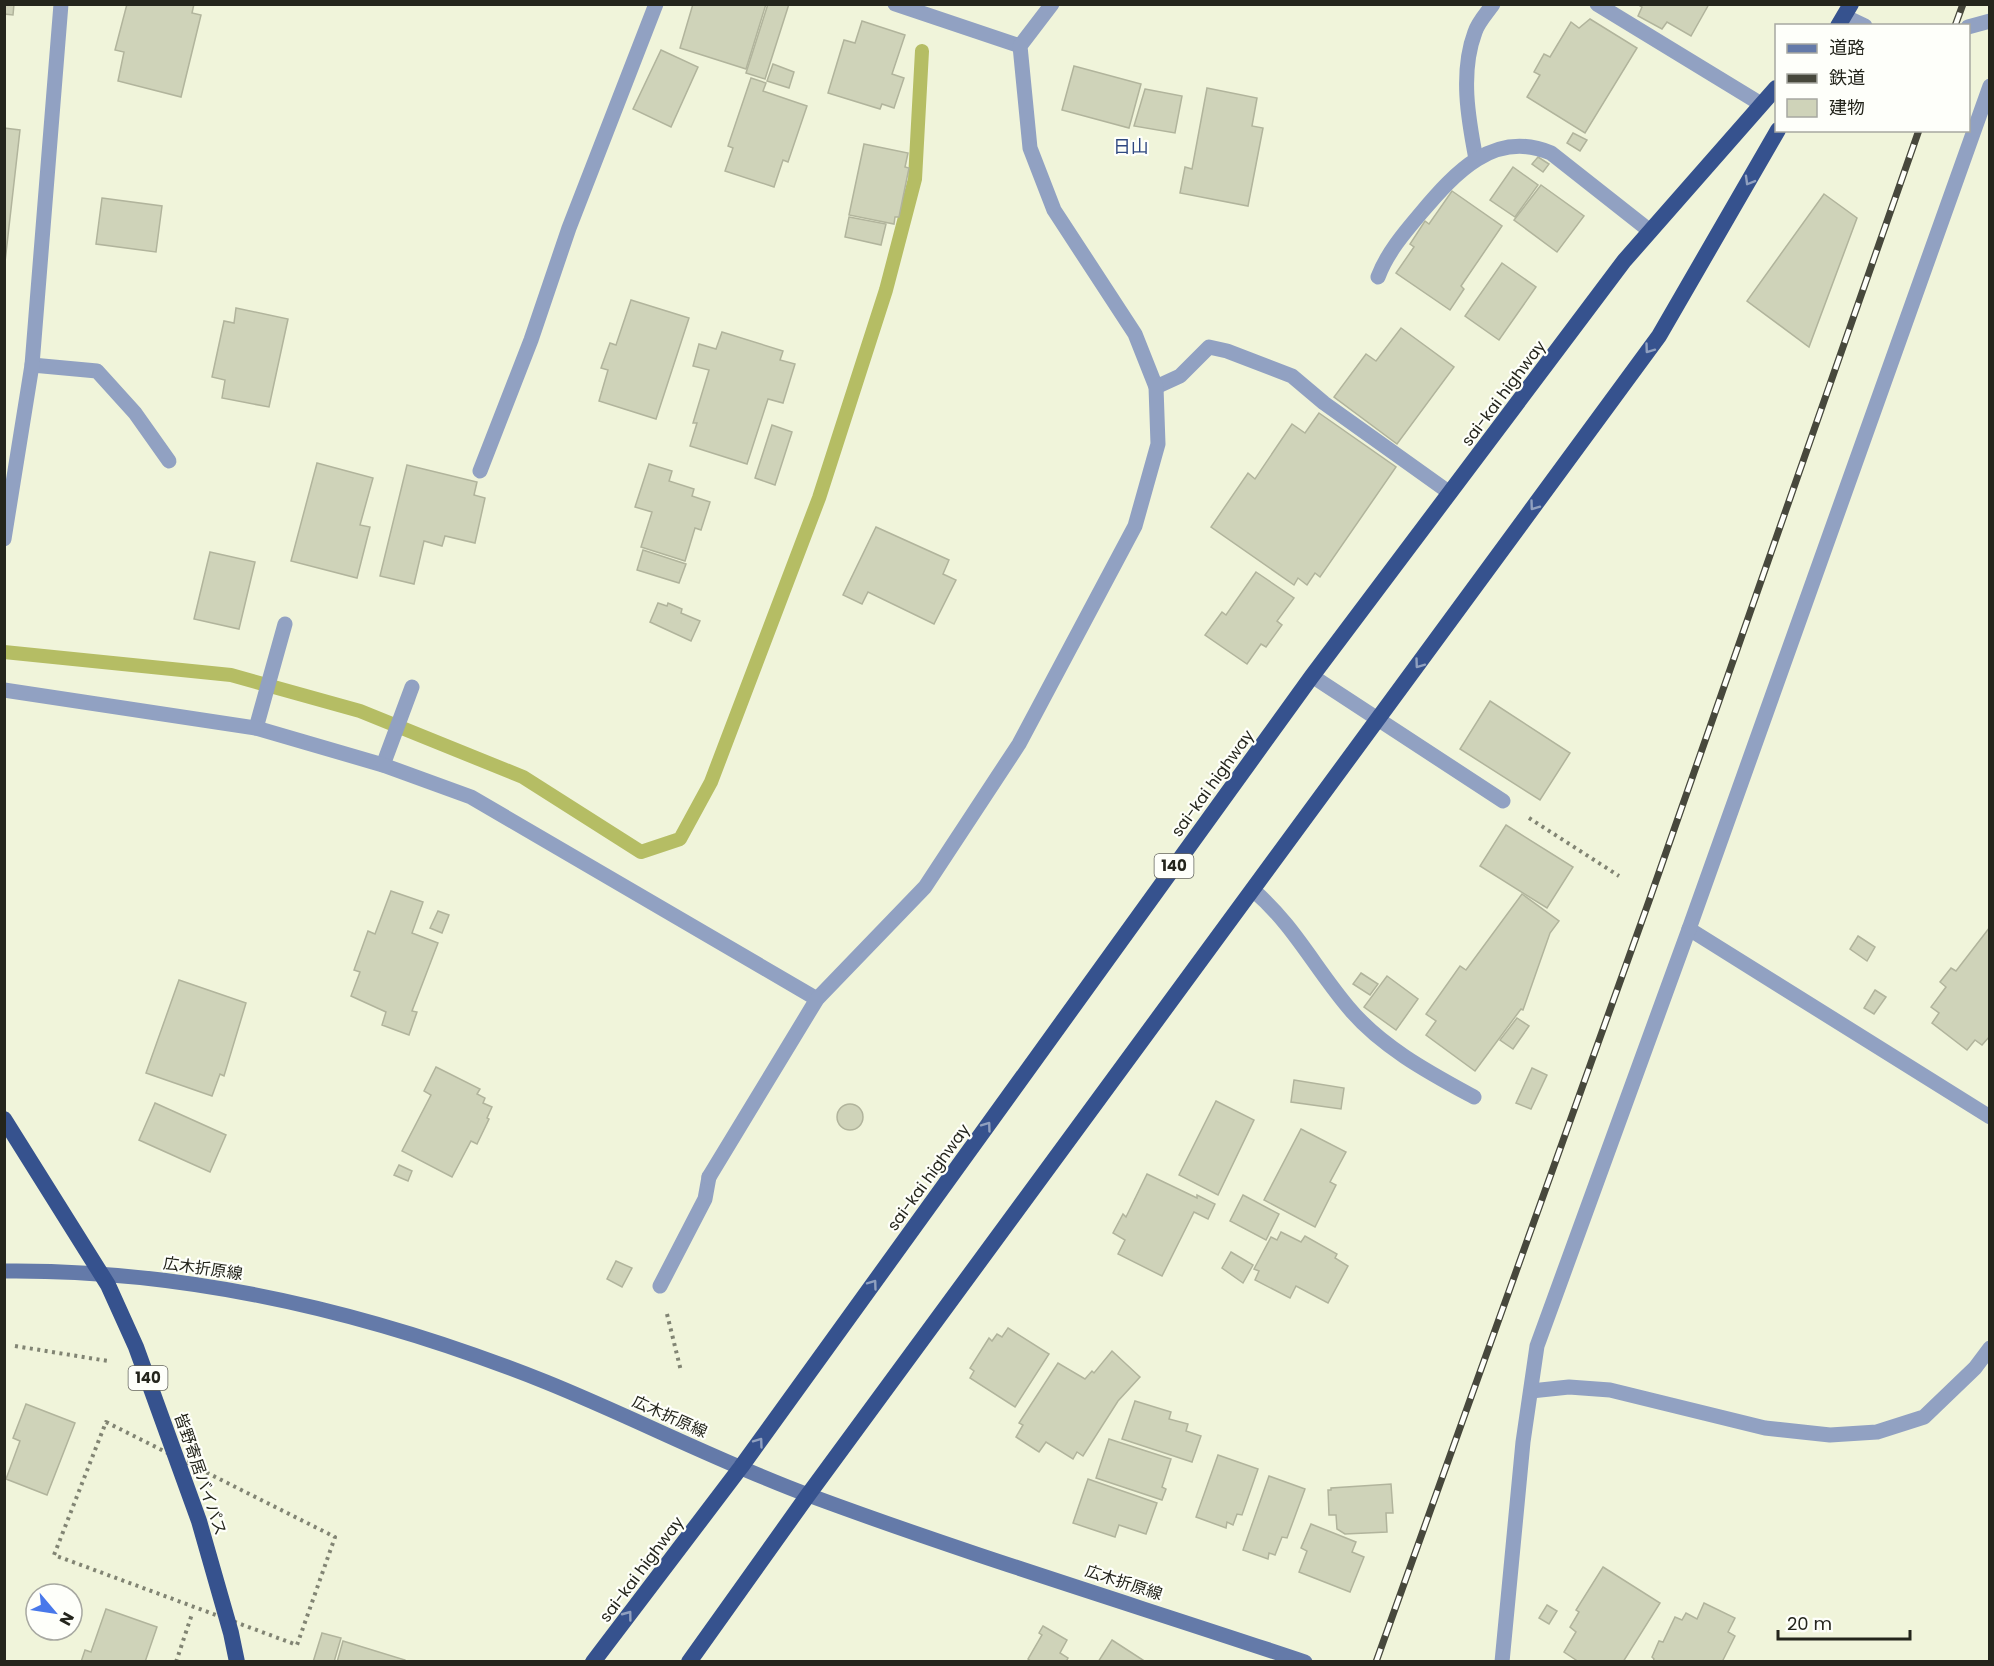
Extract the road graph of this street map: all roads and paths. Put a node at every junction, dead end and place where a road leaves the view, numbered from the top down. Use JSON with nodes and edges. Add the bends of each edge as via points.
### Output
{"nodes":[{"id":1,"x":61,"y":4,"type":"edge"},
{"id":2,"x":656,"y":4,"type":"edge"},
{"id":3,"x":895,"y":4,"type":"edge"},
{"id":4,"x":1052,"y":4,"type":"edge"},
{"id":5,"x":1493,"y":4,"type":"edge"},
{"id":6,"x":1597,"y":4,"type":"edge"},
{"id":7,"x":1842,"y":18,"type":"edge"},
{"id":8,"x":1989,"y":21,"type":"edge"},
{"id":9,"x":1859,"y":24,"type":"edge"},
{"id":10,"x":1970,"y":26,"type":"edge"},
{"id":11,"x":1020,"y":46,"type":"junction"},
{"id":12,"x":1989,"y":86,"type":"edge"},
{"id":13,"x":1775,"y":89,"type":"edge"},
{"id":14,"x":1761,"y":104,"type":"junction"},
{"id":15,"x":1777,"y":132,"type":"edge"},
{"id":16,"x":1476,"y":159,"type":"junction"},
{"id":17,"x":1650,"y":231,"type":"junction"},
{"id":18,"x":1378,"y":277,"type":"dead end"},
{"id":19,"x":32,"y":365,"type":"junction"},
{"id":20,"x":1155,"y":387,"type":"junction"},
{"id":21,"x":169,"y":461,"type":"dead end"},
{"id":22,"x":480,"y":471,"type":"dead end"},
{"id":23,"x":1450,"y":493,"type":"junction"},
{"id":24,"x":4,"y":539,"type":"edge"},
{"id":25,"x":285,"y":624,"type":"dead end"},
{"id":26,"x":1312,"y":676,"type":"junction"},
{"id":27,"x":412,"y":687,"type":"dead end"},
{"id":28,"x":4,"y":690,"type":"edge"},
{"id":29,"x":1378,"y":720,"type":"junction"},
{"id":30,"x":255,"y":728,"type":"junction"},
{"id":31,"x":383,"y":765,"type":"junction"},
{"id":32,"x":1503,"y":801,"type":"joint"},
{"id":33,"x":1620,"y":876,"type":"dead end"},
{"id":34,"x":1253,"y":890,"type":"junction"},
{"id":35,"x":1689,"y":929,"type":"junction"},
{"id":36,"x":817,"y":999,"type":"junction"},
{"id":37,"x":1474,"y":1097,"type":"dead end"},
{"id":38,"x":1989,"y":1117,"type":"edge"},
{"id":39,"x":4,"y":1119,"type":"edge"},
{"id":40,"x":4,"y":1271,"type":"edge"},
{"id":41,"x":660,"y":1286,"type":"joint"},
{"id":42,"x":1989,"y":1348,"type":"edge"},
{"id":43,"x":681,"y":1371,"type":"dead end"},
{"id":44,"x":1532,"y":1391,"type":"junction"},
{"id":45,"x":741,"y":1467,"type":"junction"},
{"id":46,"x":808,"y":1495,"type":"junction"},
{"id":47,"x":194,"y":1607,"type":"dead end"},
{"id":48,"x":176,"y":1662,"type":"edge"},
{"id":49,"x":237,"y":1662,"type":"edge"},
{"id":50,"x":593,"y":1662,"type":"edge"},
{"id":51,"x":689,"y":1662,"type":"edge"},
{"id":52,"x":1305,"y":1662,"type":"edge"},
{"id":53,"x":1502,"y":1662,"type":"edge"}],
"edges":[{"from":1,"to":19,"type":"street"},
{"from":2,"to":22,"type":"street","via":[[568,228],[531,340]]},
{"from":3,"to":11,"type":"street"},
{"from":4,"to":11,"type":"street"},
{"from":5,"to":16,"type":"street","via":[[1475,30],[1468,57],[1468,118]]},
{"from":6,"to":14,"type":"street"},
{"from":7,"to":9,"type":"street"},
{"from":8,"to":10,"type":"street"},
{"from":11,"to":20,"type":"street","via":[[1030,148],[1054,210],[1135,334]]},
{"from":12,"to":35,"type":"street"},
{"from":13,"to":14,"type":"highway","name":"sai-kai highway","number":"140"},
{"from":14,"to":17,"type":"highway","name":"sai-kai highway","number":"140"},
{"from":15,"to":29,"type":"highway","one_way":true,"via":[[1659,336]]},
{"from":16,"to":17,"type":"street","via":[[1505,147],[1534,146],[1551,153]]},
{"from":16,"to":18,"type":"street","via":[[1453,176],[1414,220],[1384,260]]},
{"from":17,"to":23,"type":"highway","name":"sai-kai highway","number":"140"},
{"from":19,"to":21,"type":"street","via":[[97,371],[135,413]]},
{"from":19,"to":24,"type":"street"},
{"from":20,"to":23,"type":"street","via":[[1180,376],[1209,347],[1227,351],[1292,376]]},
{"from":20,"to":36,"type":"street","via":[[1158,444],[1135,526],[1019,744],[925,886]]},
{"from":23,"to":26,"type":"highway","name":"sai-kai highway","number":"140"},
{"from":25,"to":30,"type":"street"},
{"from":26,"to":29,"type":"street"},
{"from":45,"to":26,"type":"highway","name":"sai-kai highway","number":"140","one_way":true},
{"from":27,"to":31,"type":"street"},
{"from":28,"to":30,"type":"street"},
{"from":29,"to":32,"type":"street"},
{"from":29,"to":34,"type":"highway"},
{"from":30,"to":31,"type":"street"},
{"from":31,"to":36,"type":"street","via":[[471,797]]},
{"from":32,"to":33,"type":"path"},
{"from":34,"to":37,"type":"street","via":[[1276,910],[1356,1015],[1407,1059]]},
{"from":34,"to":46,"type":"highway"},
{"from":35,"to":38,"type":"street"},
{"from":35,"to":44,"type":"street","via":[[1538,1346]]},
{"from":36,"to":41,"type":"street","via":[[709,1177],[705,1199]]},
{"from":39,"to":49,"type":"highway","name":"皆野寄居バイパス","number":"140","bridge":true,"via":[[108,1285],[136,1347],[199,1521]]},
{"from":40,"to":45,"type":"main road","name":"広木折原線","via":[[180,1281],[340,1312],[544,1381]]},
{"from":41,"to":43,"type":"path"},
{"from":42,"to":44,"type":"street","via":[[1975,1368],[1924,1418],[1876,1432],[1830,1435],[1765,1428],[1610,1390],[1569,1387]]},
{"from":44,"to":53,"type":"street","via":[[1523,1443]]},
{"from":45,"to":46,"type":"main road","name":"広木折原線"},
{"from":50,"to":45,"type":"highway","name":"sai-kai highway","number":"140","one_way":true},
{"from":46,"to":51,"type":"highway"},
{"from":46,"to":52,"type":"main road","name":"広木折原線"},
{"from":47,"to":48,"type":"path"}]}
